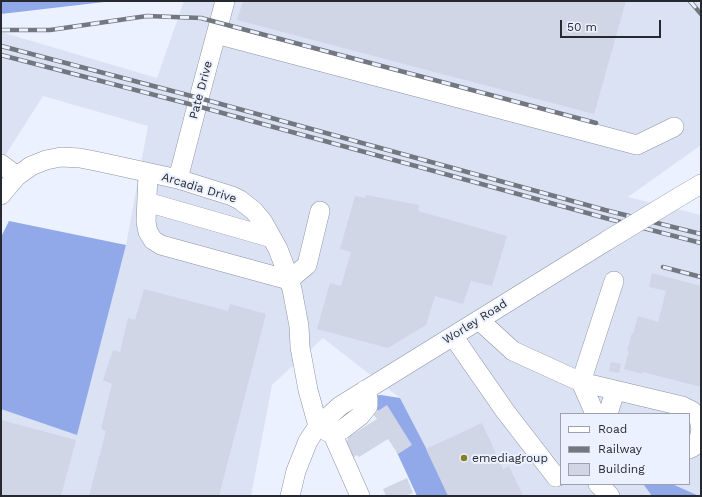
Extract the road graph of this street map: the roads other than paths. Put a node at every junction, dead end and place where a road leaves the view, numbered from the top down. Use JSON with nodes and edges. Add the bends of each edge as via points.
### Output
{"nodes":[{"id":1,"x":225,"y":1,"type":"edge"},
{"id":2,"x":216,"y":34,"type":"junction"},
{"id":3,"x":674,"y":127,"type":"dead end"},
{"id":4,"x":1,"y":164,"type":"edge"},
{"id":5,"x":148,"y":173,"type":"junction"},
{"id":6,"x":17,"y":176,"type":"junction"},
{"id":7,"x":178,"y":179,"type":"junction"},
{"id":8,"x":701,"y":184,"type":"edge"},
{"id":9,"x":1,"y":195,"type":"edge"},
{"id":10,"x":147,"y":202,"type":"junction"},
{"id":11,"x":320,"y":211,"type":"dead end"},
{"id":12,"x":272,"y":238,"type":"junction"},
{"id":13,"x":289,"y":280,"type":"junction"},
{"id":14,"x":614,"y":280,"type":"dead end"},
{"id":15,"x":480,"y":320,"type":"junction"},
{"id":16,"x":453,"y":336,"type":"junction"},
{"id":17,"x":581,"y":382,"type":"junction"},
{"id":18,"x":615,"y":391,"type":"junction"},
{"id":19,"x":595,"y":413,"type":"edge"},
{"id":20,"x":608,"y":413,"type":"edge"},
{"id":21,"x":325,"y":431,"type":"junction"},
{"id":22,"x":701,"y":433,"type":"edge"},
{"id":23,"x":690,"y":448,"type":"edge"},
{"id":24,"x":560,"y":475,"type":"edge"},
{"id":25,"x":599,"y":485,"type":"edge"},
{"id":26,"x":290,"y":496,"type":"edge"},
{"id":27,"x":360,"y":496,"type":"edge"},
{"id":28,"x":610,"y":496,"type":"edge"}],
"edges":[{"from":1,"to":2,"type":"street","name":"Pate Drive"},
{"from":2,"to":3,"type":"street","via":[[637,145]]},
{"from":2,"to":7,"type":"street","name":"Pate Drive"},
{"from":4,"to":6,"type":"street"},
{"from":5,"to":6,"type":"street","name":"Arcadia Drive","via":[[80,158],[61,157],[31,166]]},
{"from":5,"to":7,"type":"street","name":"Arcadia Drive"},
{"from":5,"to":10,"type":"street"},
{"from":6,"to":9,"type":"street","name":"Arcadia Drive"},
{"from":7,"to":12,"type":"street","name":"Arcadia Drive","via":[[240,200],[254,211]]},
{"from":8,"to":15,"type":"street","name":"Worley Road","bridge":true},
{"from":10,"to":12,"type":"street"},
{"from":10,"to":13,"type":"street","via":[[148,232],[153,240],[161,245]]},
{"from":11,"to":13,"type":"street","via":[[307,265]]},
{"from":12,"to":13,"type":"street","name":"Arcadia Drive"},
{"from":13,"to":21,"type":"street","name":"Arcadia Drive","via":[[299,326],[308,390]]},
{"from":14,"to":17,"type":"street"},
{"from":15,"to":16,"type":"street","name":"Worley Road"},
{"from":15,"to":17,"type":"street","via":[[513,351]]},
{"from":16,"to":21,"type":"street","name":"Worley Road","via":[[340,406]]},
{"from":16,"to":24,"type":"street","via":[[556,477]]},
{"from":17,"to":18,"type":"street"},
{"from":17,"to":19,"type":"street"},
{"from":18,"to":20,"type":"street"},
{"from":18,"to":22,"type":"street","via":[[682,406],[699,418]]},
{"from":21,"to":26,"type":"street","name":"Worley Road","via":[[308,441],[296,471]]},
{"from":21,"to":27,"type":"street","name":"Arcadia Drive"},
{"from":22,"to":23,"type":"street"},
{"from":25,"to":28,"type":"street"}]}
